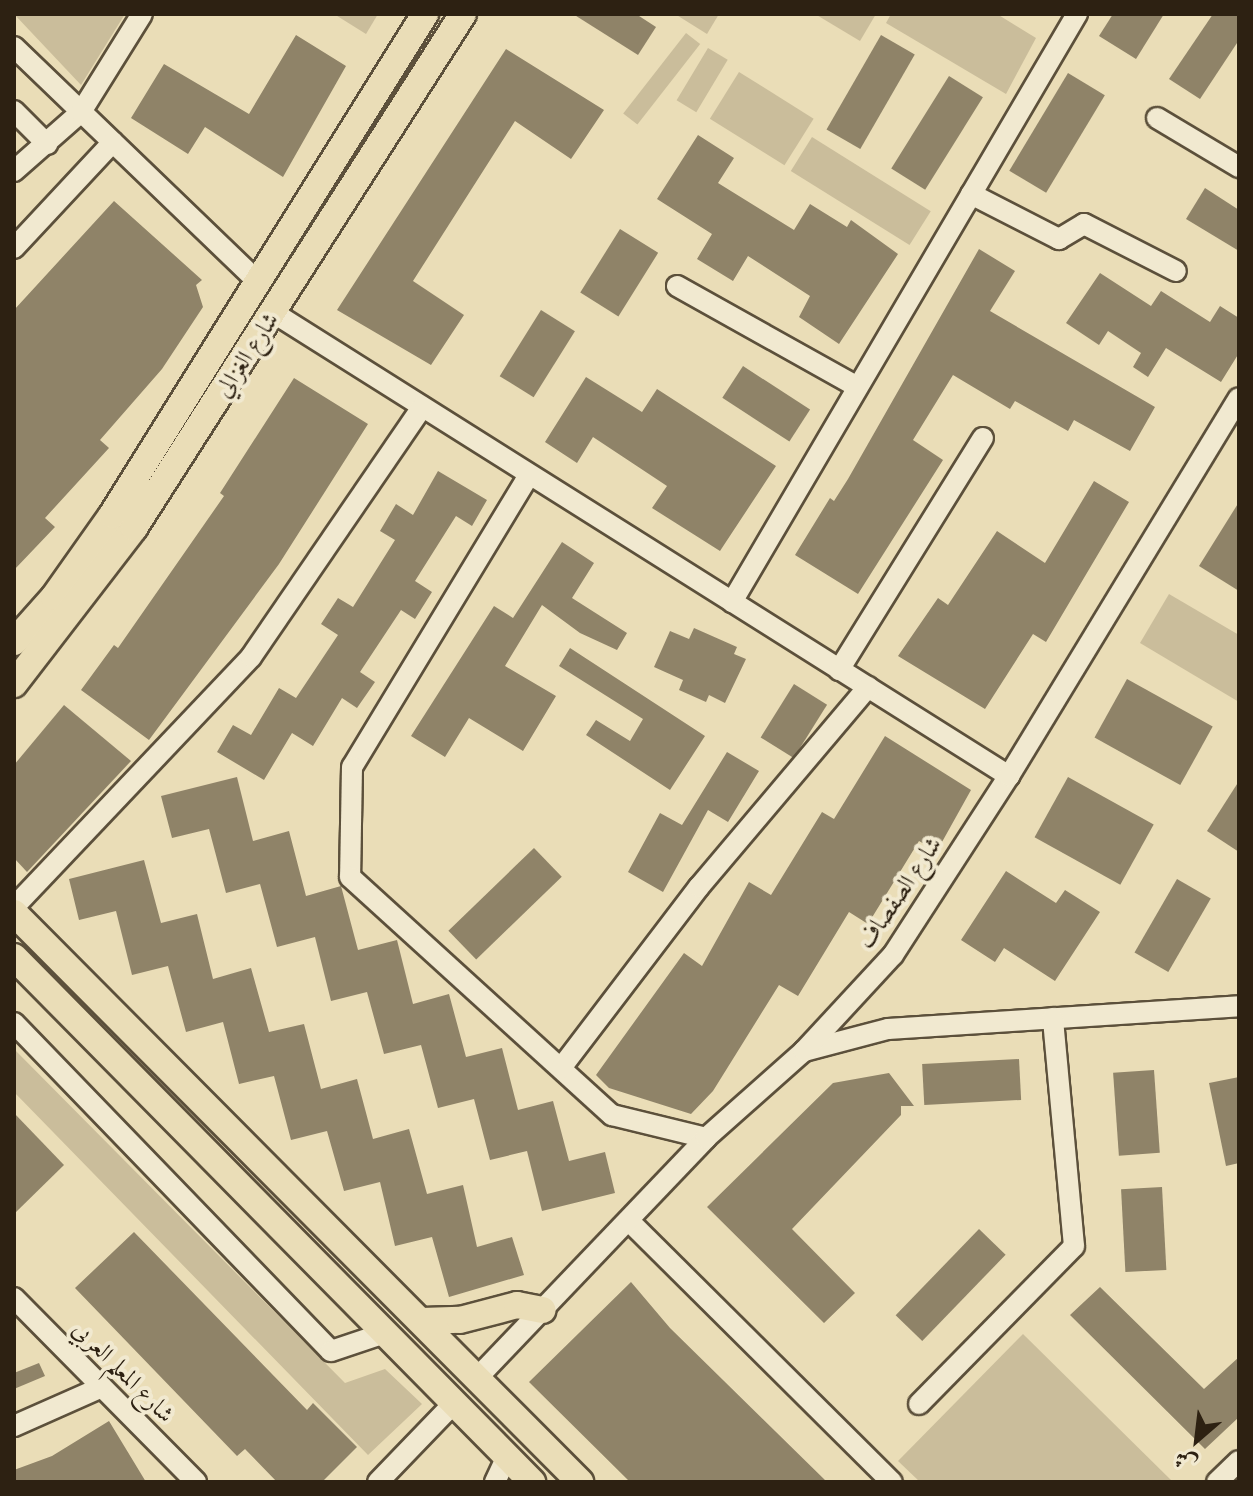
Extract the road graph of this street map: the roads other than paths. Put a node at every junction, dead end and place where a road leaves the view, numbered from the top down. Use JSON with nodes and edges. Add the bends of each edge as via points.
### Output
{"nodes":[{"id":1,"x":142,"y":14,"type":"edge"},
{"id":2,"x":425,"y":14,"type":"edge"},
{"id":3,"x":463,"y":14,"type":"edge"},
{"id":4,"x":1077,"y":14,"type":"edge"},
{"id":5,"x":14,"y":47,"type":"edge"},
{"id":6,"x":14,"y":111,"type":"edge"},
{"id":7,"x":81,"y":112,"type":"junction"},
{"id":8,"x":1157,"y":118,"type":"dead end"},
{"id":9,"x":113,"y":142,"type":"junction"},
{"id":10,"x":47,"y":144,"type":"junction"},
{"id":11,"x":1239,"y":167,"type":"edge"},
{"id":12,"x":14,"y":171,"type":"edge"},
{"id":13,"x":971,"y":194,"type":"junction"},
{"id":14,"x":14,"y":248,"type":"edge"},
{"id":15,"x":1176,"y":271,"type":"dead end"},
{"id":16,"x":259,"y":283,"type":"junction"},
{"id":17,"x":677,"y":286,"type":"dead end"},
{"id":18,"x":274,"y":313,"type":"junction"},
{"id":19,"x":858,"y":387,"type":"junction"},
{"id":20,"x":1239,"y":398,"type":"edge"},
{"id":21,"x":422,"y":407,"type":"junction"},
{"id":22,"x":983,"y":438,"type":"dead end"},
{"id":23,"x":529,"y":475,"type":"junction"},
{"id":24,"x":732,"y":602,"type":"junction"},
{"id":25,"x":14,"y":642,"type":"edge"},
{"id":26,"x":839,"y":670,"type":"junction"},
{"id":27,"x":14,"y":684,"type":"edge"},
{"id":28,"x":868,"y":687,"type":"junction"},
{"id":29,"x":1009,"y":776,"type":"junction"},
{"id":30,"x":14,"y":907,"type":"edge"},
{"id":31,"x":14,"y":913,"type":"edge"},
{"id":32,"x":14,"y":957,"type":"edge"},
{"id":33,"x":1239,"y":1006,"type":"edge"},
{"id":34,"x":1053,"y":1018,"type":"junction"},
{"id":35,"x":14,"y":1023,"type":"edge"},
{"id":36,"x":804,"y":1051,"type":"junction"},
{"id":37,"x":561,"y":1068,"type":"junction"},
{"id":38,"x":706,"y":1138,"type":"junction"},
{"id":39,"x":630,"y":1222,"type":"junction"},
{"id":40,"x":14,"y":1298,"type":"edge"},
{"id":41,"x":543,"y":1310,"type":"junction"},
{"id":42,"x":422,"y":1321,"type":"junction"},
{"id":43,"x":385,"y":1333,"type":"junction"},
{"id":44,"x":478,"y":1377,"type":"junction"},
{"id":45,"x":102,"y":1387,"type":"junction"},
{"id":46,"x":454,"y":1403,"type":"junction"},
{"id":47,"x":919,"y":1404,"type":"dead end"},
{"id":48,"x":14,"y":1426,"type":"edge"},
{"id":49,"x":507,"y":1456,"type":"junction"},
{"id":50,"x":1239,"y":1461,"type":"edge"},
{"id":51,"x":196,"y":1482,"type":"edge"},
{"id":52,"x":378,"y":1482,"type":"edge"},
{"id":53,"x":495,"y":1482,"type":"edge"},
{"id":54,"x":532,"y":1482,"type":"edge"},
{"id":55,"x":580,"y":1482,"type":"edge"},
{"id":56,"x":892,"y":1482,"type":"edge"},
{"id":57,"x":1217,"y":1482,"type":"edge"}],
"edges":[{"from":1,"to":7,"type":"street"},
{"from":2,"to":16,"type":"main road","name":"شارع الغزالي"},
{"from":3,"to":18,"type":"main road","name":"شارع الغزالي"},
{"from":4,"to":13,"type":"street"},
{"from":5,"to":7,"type":"street"},
{"from":6,"to":10,"type":"street"},
{"from":7,"to":9,"type":"street"},
{"from":7,"to":10,"type":"street"},
{"from":8,"to":11,"type":"street"},
{"from":9,"to":14,"type":"street"},
{"from":9,"to":16,"type":"street"},
{"from":10,"to":12,"type":"street"},
{"from":13,"to":15,"type":"street","via":[[1059,239],[1084,224]]},
{"from":13,"to":19,"type":"street"},
{"from":16,"to":25,"type":"main road","name":"شارع الغزالي","via":[[112,515],[54,597]]},
{"from":17,"to":19,"type":"street"},
{"from":18,"to":21,"type":"street"},
{"from":18,"to":27,"type":"main road","name":"شارع الغزالي","via":[[134,528]]},
{"from":19,"to":24,"type":"street"},
{"from":20,"to":29,"type":"street","name":"شارع الصفصاف"},
{"from":21,"to":23,"type":"street"},
{"from":21,"to":30,"type":"street","via":[[251,657]]},
{"from":22,"to":26,"type":"street"},
{"from":23,"to":24,"type":"street"},
{"from":23,"to":37,"type":"street","via":[[352,767],[350,877]]},
{"from":24,"to":26,"type":"street"},
{"from":26,"to":28,"type":"street"},
{"from":28,"to":29,"type":"street"},
{"from":28,"to":37,"type":"street","via":[[699,887]]},
{"from":29,"to":36,"type":"street","name":"شارع الصفصاف","via":[[893,955]]},
{"from":31,"to":42,"type":"main road"},
{"from":32,"to":43,"type":"main road"},
{"from":33,"to":34,"type":"street"},
{"from":34,"to":36,"type":"street","via":[[888,1029]]},
{"from":34,"to":47,"type":"street","via":[[1074,1246]]},
{"from":35,"to":43,"type":"street","via":[[331,1351]]},
{"from":36,"to":38,"type":"street","name":"شارع الصفصاف"},
{"from":37,"to":38,"type":"street","via":[[612,1115]]},
{"from":38,"to":39,"type":"street","name":"شارع الصفصاف"},
{"from":39,"to":41,"type":"street","name":"شارع الصفصاف"},
{"from":39,"to":56,"type":"street"},
{"from":40,"to":45,"type":"street","name":"شارع المعلم العربي"},
{"from":41,"to":42,"type":"main road","via":[[517,1305],[460,1320]]},
{"from":41,"to":44,"type":"street","name":"شارع الصفصاف"},
{"from":42,"to":44,"type":"main road"},
{"from":43,"to":46,"type":"main road"},
{"from":44,"to":55,"type":"main road"},
{"from":45,"to":48,"type":"street"},
{"from":45,"to":51,"type":"street","name":"شارع المعلم العربي"},
{"from":46,"to":49,"type":"main road"},
{"from":46,"to":52,"type":"street"},
{"from":49,"to":53,"type":"street"},
{"from":49,"to":54,"type":"main road"},
{"from":50,"to":57,"type":"street"}]}
